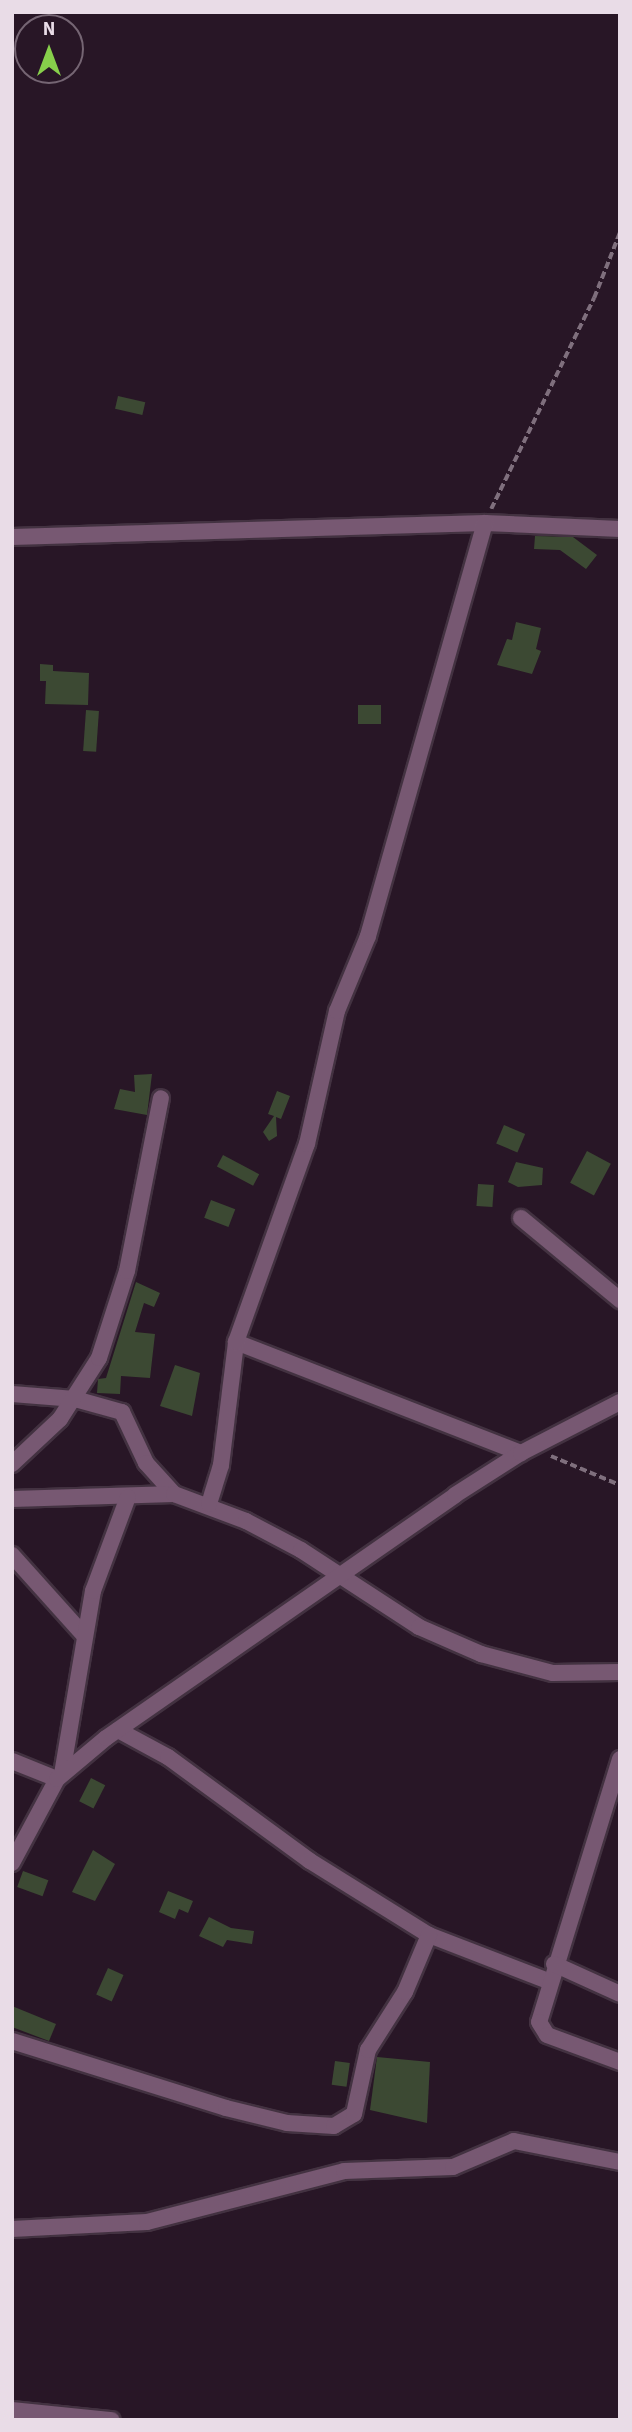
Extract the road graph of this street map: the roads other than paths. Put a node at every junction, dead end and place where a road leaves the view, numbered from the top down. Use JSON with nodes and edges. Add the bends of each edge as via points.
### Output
{"nodes":[{"id":1,"x":485,"y":523,"type":"junction"},
{"id":2,"x":620,"y":529,"type":"edge"},
{"id":3,"x":12,"y":537,"type":"edge"},
{"id":4,"x":161,"y":1098,"type":"dead end"},
{"id":5,"x":521,"y":1218,"type":"dead end"},
{"id":6,"x":620,"y":1300,"type":"edge"},
{"id":7,"x":236,"y":1342,"type":"junction"},
{"id":8,"x":12,"y":1394,"type":"edge"},
{"id":9,"x":75,"y":1399,"type":"junction"},
{"id":10,"x":620,"y":1402,"type":"edge"},
{"id":11,"x":527,"y":1450,"type":"junction"},
{"id":12,"x":12,"y":1464,"type":"edge"},
{"id":13,"x":174,"y":1494,"type":"junction"},
{"id":14,"x":128,"y":1497,"type":"junction"},
{"id":15,"x":12,"y":1499,"type":"edge"},
{"id":16,"x":209,"y":1504,"type":"junction"},
{"id":17,"x":12,"y":1555,"type":"edge"},
{"id":18,"x":340,"y":1576,"type":"junction"},
{"id":19,"x":83,"y":1634,"type":"junction"},
{"id":20,"x":620,"y":1672,"type":"edge"},
{"id":21,"x":118,"y":1730,"type":"junction"},
{"id":22,"x":620,"y":1759,"type":"edge"},
{"id":23,"x":12,"y":1760,"type":"edge"},
{"id":24,"x":60,"y":1776,"type":"junction"},
{"id":25,"x":12,"y":1863,"type":"edge"},
{"id":26,"x":429,"y":1935,"type":"junction"},
{"id":27,"x":554,"y":1964,"type":"junction"},
{"id":28,"x":548,"y":1981,"type":"junction"},
{"id":29,"x":620,"y":1994,"type":"edge"},
{"id":30,"x":12,"y":2041,"type":"edge"},
{"id":31,"x":620,"y":2062,"type":"edge"},
{"id":32,"x":620,"y":2162,"type":"edge"},
{"id":33,"x":12,"y":2229,"type":"edge"},
{"id":34,"x":12,"y":2410,"type":"edge"},
{"id":35,"x":111,"y":2420,"type":"edge"}],
"edges":[{"from":1,"to":2,"type":"street"},
{"from":1,"to":3,"type":"street"},
{"from":1,"to":7,"type":"street","via":[[368,936],[337,1011],[307,1144]]},
{"from":4,"to":9,"type":"street","via":[[127,1270],[99,1359]]},
{"from":5,"to":6,"type":"street"},
{"from":7,"to":11,"type":"street"},
{"from":7,"to":16,"type":"street","via":[[221,1465]]},
{"from":8,"to":9,"type":"street"},
{"from":9,"to":12,"type":"street","via":[[46,1435]]},
{"from":9,"to":13,"type":"street","via":[[122,1412],[146,1462]]},
{"from":10,"to":11,"type":"street"},
{"from":11,"to":18,"type":"street"},
{"from":13,"to":14,"type":"street"},
{"from":13,"to":16,"type":"street"},
{"from":14,"to":15,"type":"street"},
{"from":14,"to":19,"type":"street","via":[[93,1591]]},
{"from":16,"to":18,"type":"street","via":[[301,1550]]},
{"from":17,"to":19,"type":"street"},
{"from":18,"to":20,"type":"street","via":[[419,1627],[481,1654],[553,1673]]},
{"from":18,"to":21,"type":"street"},
{"from":19,"to":24,"type":"street"},
{"from":21,"to":24,"type":"street"},
{"from":21,"to":26,"type":"street","via":[[168,1757],[310,1861]]},
{"from":22,"to":27,"type":"street","via":[[584,1868],[570,1930]]},
{"from":23,"to":24,"type":"street"},
{"from":24,"to":25,"type":"street"},
{"from":26,"to":28,"type":"street"},
{"from":26,"to":30,"type":"street","via":[[405,1992],[368,2050],[354,2114],[334,2126],[287,2123],[226,2108]]},
{"from":27,"to":28,"type":"street"},
{"from":27,"to":29,"type":"street"},
{"from":28,"to":31,"type":"street","via":[[539,2022],[542,2031]]},
{"from":32,"to":33,"type":"street","via":[[514,2141],[453,2167],[344,2171],[147,2221]]},
{"from":34,"to":35,"type":"street"}]}
